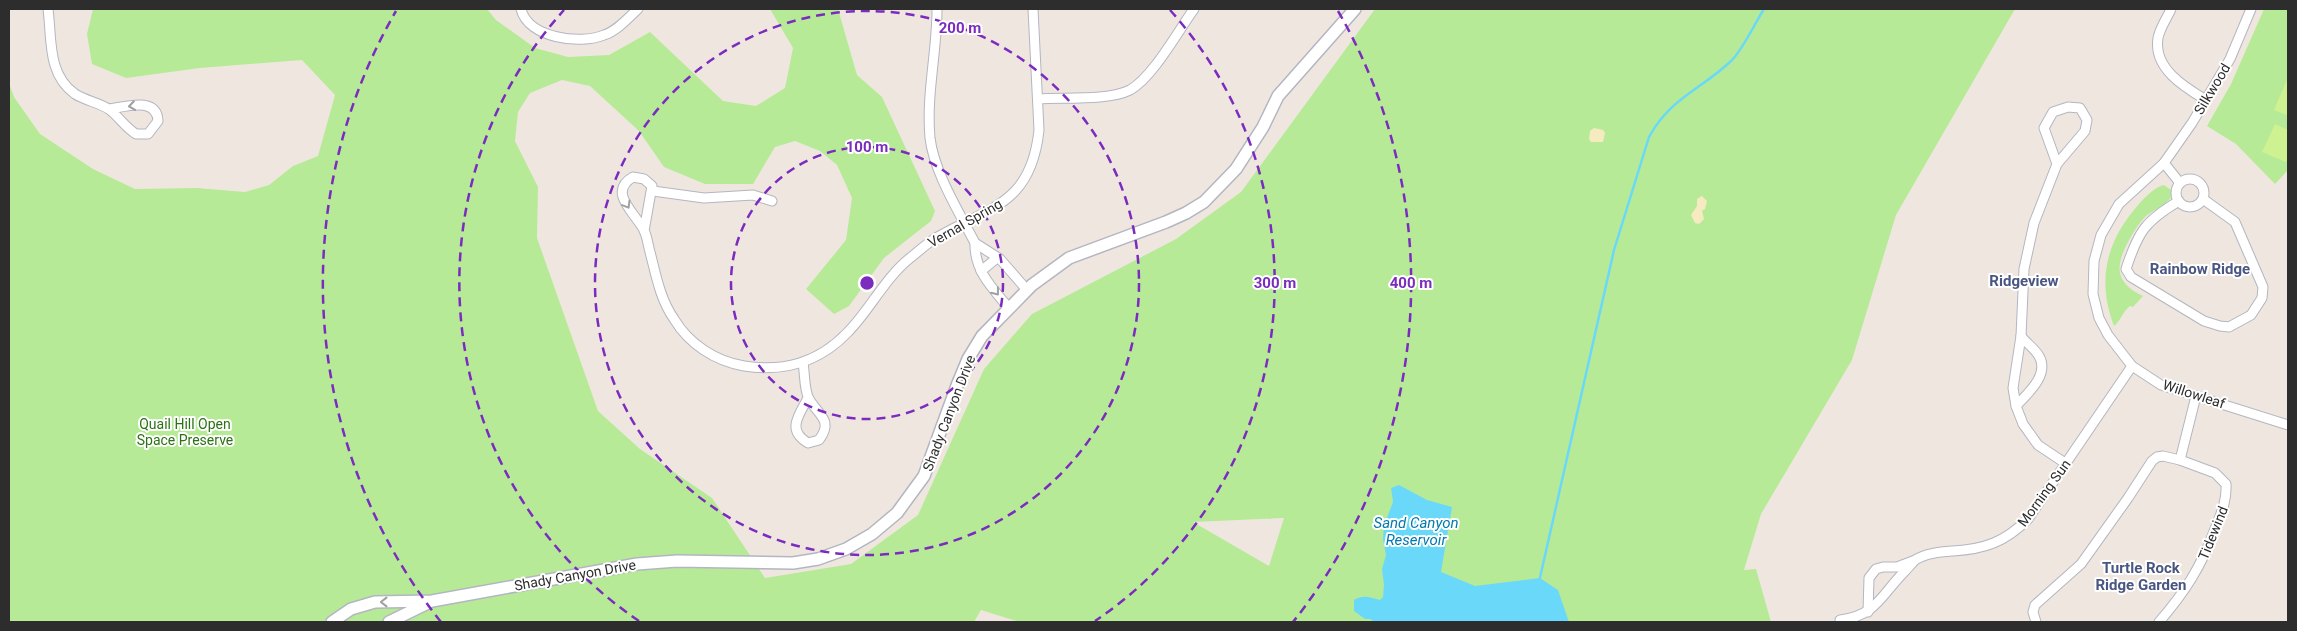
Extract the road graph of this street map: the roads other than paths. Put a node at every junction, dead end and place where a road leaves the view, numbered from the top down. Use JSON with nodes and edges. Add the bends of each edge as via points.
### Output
{"nodes":[{"id":1,"x":48,"y":9,"type":"edge"},
{"id":2,"x":521,"y":9,"type":"edge"},
{"id":3,"x":638,"y":9,"type":"edge"},
{"id":4,"x":937,"y":9,"type":"edge"},
{"id":5,"x":1033,"y":9,"type":"edge"},
{"id":6,"x":1194,"y":9,"type":"edge"},
{"id":7,"x":1355,"y":9,"type":"edge"},
{"id":8,"x":2171,"y":9,"type":"edge"},
{"id":9,"x":2251,"y":9,"type":"edge"},
{"id":10,"x":1038,"y":99,"type":"junction"},
{"id":11,"x":2206,"y":100,"type":"junction"},
{"id":12,"x":109,"y":109,"type":"junction"},
{"id":13,"x":2164,"y":163,"type":"junction"},
{"id":14,"x":2057,"y":164,"type":"junction"},
{"id":15,"x":2180,"y":183,"type":"junction"},
{"id":16,"x":652,"y":191,"type":"junction"},
{"id":17,"x":2203,"y":199,"type":"junction"},
{"id":18,"x":772,"y":201,"type":"dead end"},
{"id":19,"x":2179,"y":201,"type":"junction"},
{"id":20,"x":965,"y":224,"type":"junction"},
{"id":21,"x":644,"y":231,"type":"junction"},
{"id":22,"x":975,"y":243,"type":"junction"},
{"id":23,"x":997,"y":258,"type":"junction"},
{"id":24,"x":981,"y":271,"type":"junction"},
{"id":25,"x":1027,"y":290,"type":"junction"},
{"id":26,"x":1009,"y":308,"type":"junction"},
{"id":27,"x":2020,"y":336,"type":"junction"},
{"id":28,"x":803,"y":363,"type":"junction"},
{"id":29,"x":2132,"y":366,"type":"junction"},
{"id":30,"x":2196,"y":396,"type":"junction"},
{"id":31,"x":808,"y":398,"type":"junction"},
{"id":32,"x":2016,"y":406,"type":"junction"},
{"id":33,"x":2288,"y":425,"type":"edge"},
{"id":34,"x":2180,"y":460,"type":"junction"},
{"id":35,"x":2065,"y":463,"type":"junction"},
{"id":36,"x":1916,"y":560,"type":"junction"},
{"id":37,"x":432,"y":601,"type":"junction"},
{"id":38,"x":1868,"y":612,"type":"junction"},
{"id":39,"x":1840,"y":620,"type":"dead end"},
{"id":40,"x":332,"y":622,"type":"edge"},
{"id":41,"x":389,"y":622,"type":"edge"},
{"id":42,"x":2036,"y":622,"type":"edge"},
{"id":43,"x":2159,"y":622,"type":"edge"}],
"edges":[{"from":1,"to":12,"type":"street","via":[[52,55],[62,81],[81,97]]},
{"from":2,"to":3,"type":"street","via":[[524,19],[534,30],[586,40],[606,35]]},
{"from":4,"to":20,"type":"street","via":[[930,139],[940,172]]},
{"from":5,"to":10,"type":"street","name":"Vernal Spring"},
{"from":6,"to":10,"type":"street","via":[[1144,80],[1128,90],[1112,95]]},
{"from":7,"to":25,"type":"street","name":"Shady Canyon Drive","via":[[1278,96],[1263,128],[1236,169],[1204,202],[1186,214],[1069,258]]},
{"from":8,"to":11,"type":"street","via":[[2158,38],[2158,56],[2172,76]]},
{"from":9,"to":11,"type":"street","name":"Silkwood","via":[[2230,59]]},
{"from":10,"to":20,"type":"street","name":"Vernal Spring","via":[[1037,149],[1021,184],[992,210]]},
{"from":11,"to":13,"type":"street","name":"Silkwood"},
{"from":12,"to":12,"type":"street","one_way":true,"via":[[136,134],[148,134],[158,121],[156,112],[148,106],[139,104]]},
{"from":13,"to":15,"type":"street"},
{"from":13,"to":29,"type":"street","name":"Willowleaf","via":[[2119,204],[2101,235],[2094,261],[2093,294],[2099,318],[2108,336]]},
{"from":14,"to":14,"type":"street","via":[[2044,128],[2054,112],[2068,106],[2080,108],[2087,120],[2084,131]]},
{"from":14,"to":27,"type":"street","via":[[2030,241],[2024,269]]},
{"from":15,"to":17,"type":"street","via":[[2192,178],[2200,182],[2204,190]]},
{"from":15,"to":19,"type":"street","via":[[2176,192]]},
{"from":16,"to":18,"type":"street","via":[[704,198],[753,195]]},
{"from":16,"to":21,"type":"street","name":"Vernal Spring"},
{"from":16,"to":21,"type":"street","name":"Vernal Spring","one_way":true,"via":[[648,182],[638,178],[628,180],[622,189],[623,200]]},
{"from":17,"to":19,"type":"street","via":[[2191,207]]},
{"from":17,"to":19,"type":"street","via":[[2235,222],[2263,287],[2262,298],[2251,315],[2229,327],[2204,321],[2131,277],[2126,269],[2132,249],[2146,224]]},
{"from":20,"to":22,"type":"street"},
{"from":20,"to":28,"type":"street","name":"Vernal Spring","via":[[933,240],[905,262],[848,332],[835,344]]},
{"from":21,"to":28,"type":"street","name":"Vernal Spring","via":[[659,288],[673,319],[702,350],[726,361],[757,368]]},
{"from":22,"to":23,"type":"street"},
{"from":22,"to":24,"type":"street","via":[[974,256]]},
{"from":23,"to":24,"type":"street"},
{"from":23,"to":25,"type":"street"},
{"from":24,"to":26,"type":"street","one_way":true},
{"from":25,"to":26,"type":"street","name":"Shady Canyon Drive"},
{"from":26,"to":37,"type":"street","name":"Shady Canyon Drive","via":[[982,336],[968,359],[924,476],[912,495],[872,534],[846,549],[794,563],[677,561],[637,564]]},
{"from":27,"to":32,"type":"street","via":[[2013,388]]},
{"from":27,"to":32,"type":"street","via":[[2038,354],[2042,370],[2036,384]]},
{"from":28,"to":31,"type":"street"},
{"from":29,"to":30,"type":"street","name":"Willowleaf","via":[[2161,385]]},
{"from":29,"to":35,"type":"street","name":"Morning Sun"},
{"from":30,"to":33,"type":"street","name":"Willowleaf"},
{"from":30,"to":34,"type":"street"},
{"from":31,"to":31,"type":"street","via":[[824,420],[825,432],[819,440],[808,443],[799,438],[796,431],[796,423]]},
{"from":32,"to":35,"type":"street","via":[[2023,424],[2038,445]]},
{"from":34,"to":42,"type":"street","name":"Tidewind","via":[[2163,456],[2152,461],[2081,564],[2035,605]]},
{"from":34,"to":43,"type":"street","name":"Tidewind","via":[[2215,474],[2226,484],[2227,499],[2197,571],[2182,596]]},
{"from":35,"to":36,"type":"street","name":"Morning Sun","via":[[2028,519],[2002,541],[1937,552]]},
{"from":36,"to":38,"type":"street","name":"Morning Sun"},
{"from":36,"to":38,"type":"street","name":"Morning Sun","via":[[1897,567],[1876,569],[1869,578]]},
{"from":37,"to":40,"type":"street","one_way":true,"via":[[375,602],[351,608]]},
{"from":37,"to":41,"type":"street"},
{"from":38,"to":39,"type":"street","name":"Morning Sun"}]}
